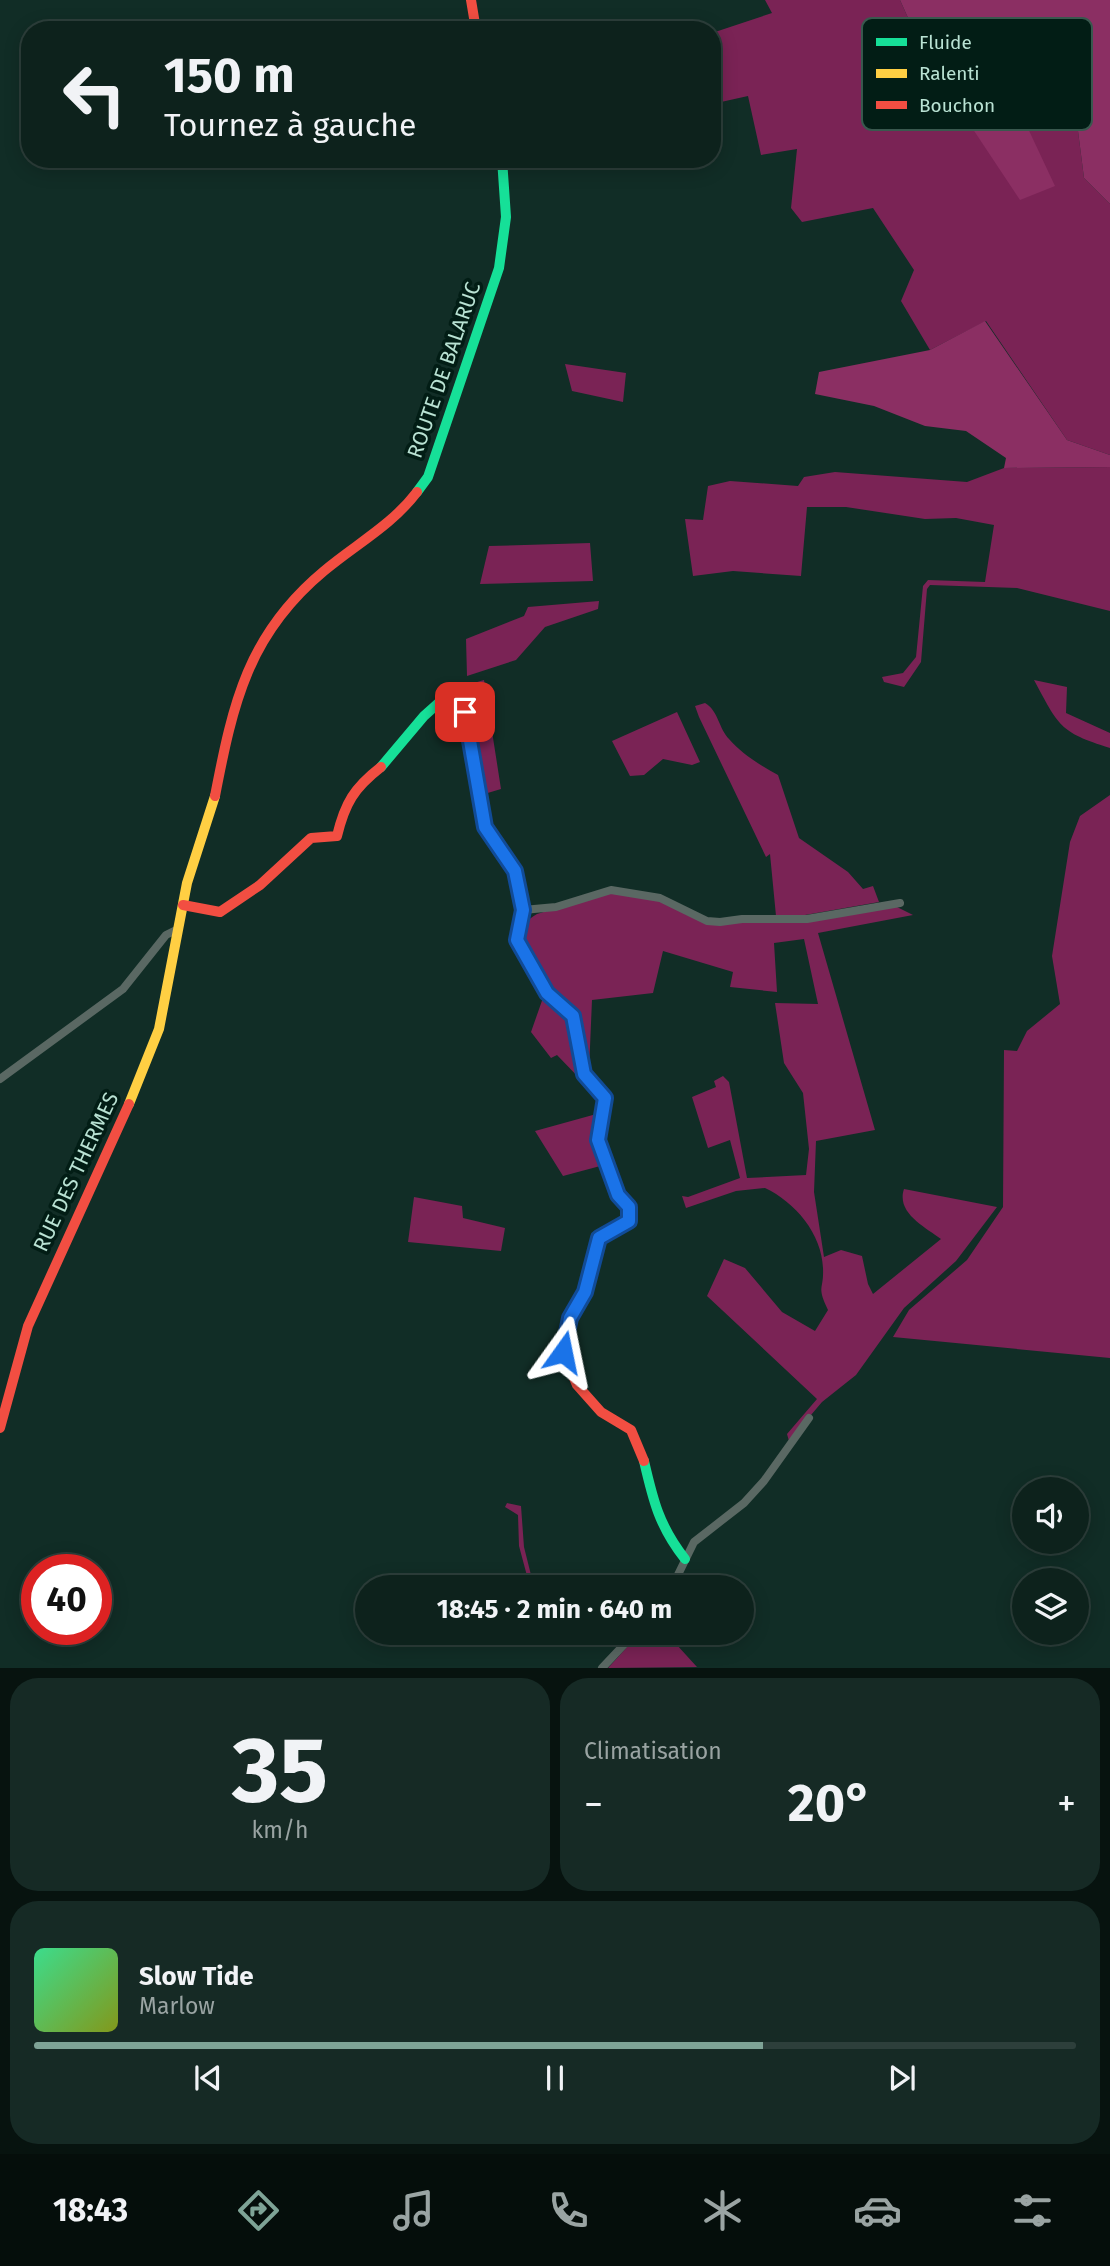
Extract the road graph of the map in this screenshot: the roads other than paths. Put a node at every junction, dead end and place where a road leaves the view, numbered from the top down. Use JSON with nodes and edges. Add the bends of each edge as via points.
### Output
{"nodes":[{"id":1,"x":471,"y":0,"type":"edge"},
{"id":2,"x":474,"y":21,"type":"edge"},
{"id":3,"x":503,"y":168,"type":"edge"},
{"id":4,"x":900,"y":903,"type":"dead end"},
{"id":5,"x":183,"y":905,"type":"junction"},
{"id":6,"x":523,"y":910,"type":"junction"},
{"id":7,"x":178,"y":929,"type":"junction"},
{"id":8,"x":0,"y":1079,"type":"edge"},
{"id":9,"x":809,"y":1418,"type":"dead end"},
{"id":10,"x":0,"y":1427,"type":"edge"},
{"id":11,"x":685,"y":1559,"type":"junction"},
{"id":12,"x":678,"y":1575,"type":"edge"},
{"id":13,"x":624,"y":1645,"type":"edge"},
{"id":14,"x":602,"y":1668,"type":"edge"}],
"edges":[{"from":1,"to":2,"type":"main road"},
{"from":3,"to":5,"type":"main road","name":"ROUTE DE BALARUC","via":[[506,217],[499,268],[428,477],[400,514],[301,590],[252,659],[234,704],[213,806]]},
{"from":4,"to":6,"type":"street","via":[[807,919],[720,922],[707,921],[660,898],[611,890],[556,907]]},
{"from":5,"to":6,"type":"main road","via":[[220,912],[260,885],[311,838],[337,836],[344,807],[364,780],[389,760],[424,716],[452,691],[463,695],[485,827],[515,871]]},
{"from":5,"to":7,"type":"main road","name":"ROUTE DE BALARUC"},
{"from":6,"to":11,"type":"main road","via":[[517,940],[547,993],[573,1016],[584,1074],[605,1098],[598,1140],[618,1195],[629,1207],[629,1221],[599,1238],[585,1292],[570,1318],[563,1352],[577,1385],[601,1412],[631,1430],[644,1461],[655,1510]]},
{"from":7,"to":8,"type":"street","via":[[166,934],[123,989]]},
{"from":7,"to":10,"type":"main road","name":"RUE DES THERMES","via":[[152,1049],[32,1315]]},
{"from":9,"to":11,"type":"street","via":[[764,1481],[744,1503],[700,1535]]},
{"from":11,"to":12,"type":"street"},
{"from":13,"to":14,"type":"street"}]}
